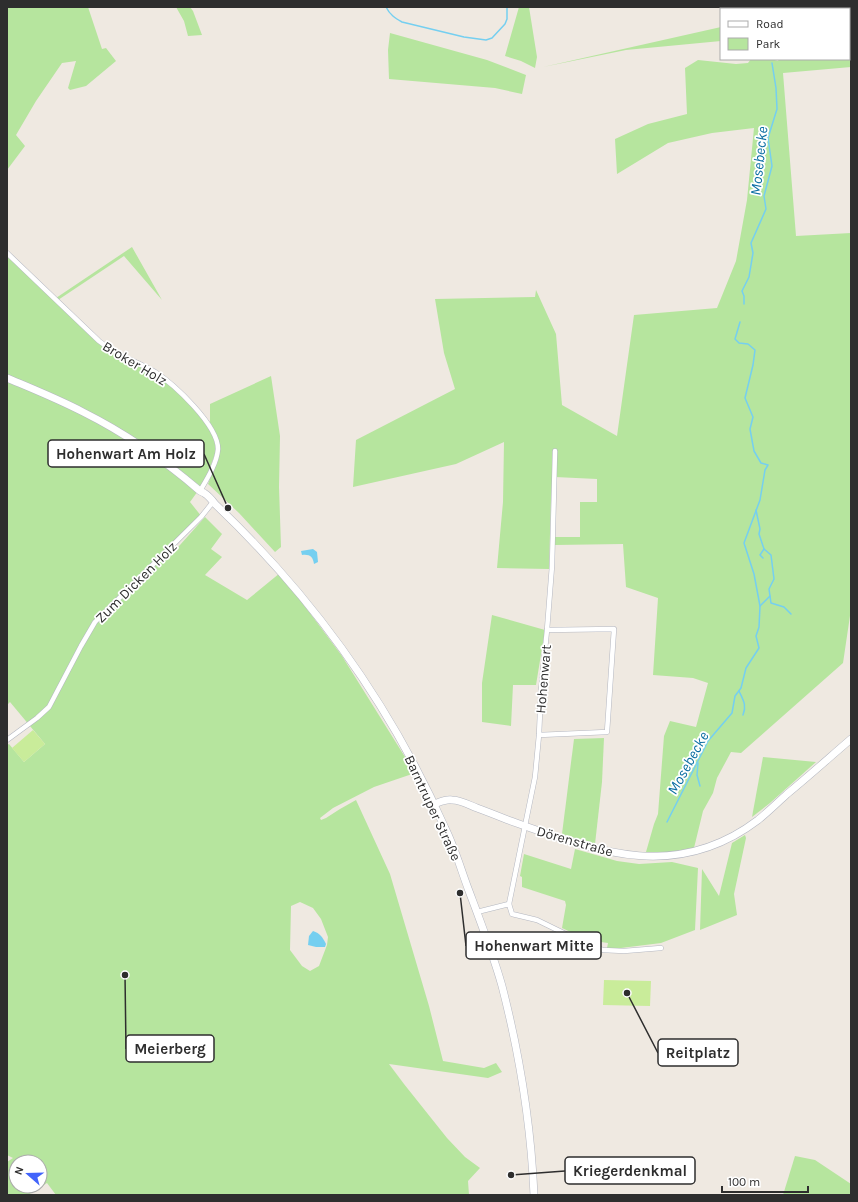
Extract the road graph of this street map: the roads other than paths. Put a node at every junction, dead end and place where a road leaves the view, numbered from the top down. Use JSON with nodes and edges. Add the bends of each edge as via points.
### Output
{"nodes":[{"id":1,"x":7,"y":253,"type":"edge"},
{"id":2,"x":7,"y":378,"type":"edge"},
{"id":3,"x":555,"y":451,"type":"dead end"},
{"id":4,"x":200,"y":490,"type":"junction"},
{"id":5,"x":213,"y":502,"type":"junction"},
{"id":6,"x":547,"y":630,"type":"junction"},
{"id":7,"x":538,"y":735,"type":"junction"},
{"id":8,"x":851,"y":738,"type":"edge"},
{"id":9,"x":7,"y":740,"type":"edge"},
{"id":10,"x":434,"y":804,"type":"junction"},
{"id":11,"x":524,"y":826,"type":"junction"},
{"id":12,"x":509,"y":904,"type":"junction"},
{"id":13,"x":477,"y":912,"type":"junction"},
{"id":14,"x":661,"y":948,"type":"dead end"},
{"id":15,"x":534,"y":1195,"type":"edge"}],
"edges":[{"from":1,"to":4,"type":"street","name":"Broker Holz","via":[[99,341],[110,350],[163,378],[198,411],[211,428],[218,448],[214,463]]},
{"from":2,"to":4,"type":"main road","name":"Barntruper Straße","via":[[103,422],[156,456]]},
{"from":3,"to":6,"type":"street","name":"Hohenwart","via":[[552,566]]},
{"from":4,"to":5,"type":"main road","name":"Barntruper Straße"},
{"from":5,"to":9,"type":"street","name":"Zum Dicken Holz","via":[[95,622],[49,707]]},
{"from":5,"to":10,"type":"main road","name":"Barntruper Straße","via":[[270,558],[332,634],[388,718]]},
{"from":6,"to":7,"type":"street","name":"Hohenwart"},
{"from":6,"to":7,"type":"street","via":[[614,629],[608,732]]},
{"from":7,"to":11,"type":"street","name":"Hohenwart","via":[[534,777]]},
{"from":8,"to":11,"type":"main road","name":"Dörenstraße","via":[[757,820],[730,838],[699,850],[650,857],[628,855],[593,849]]},
{"from":10,"to":11,"type":"main road","name":"Dörenstraße","via":[[445,800],[460,801]]},
{"from":10,"to":13,"type":"main road","name":"Barntruper Straße"},
{"from":11,"to":12,"type":"street","name":"Hohenwart"},
{"from":12,"to":13,"type":"street"},
{"from":12,"to":14,"type":"street","via":[[512,914],[537,920],[597,949],[624,951]]},
{"from":13,"to":15,"type":"main road","name":"Barntruper Straße","via":[[501,985],[516,1052],[528,1124]]}]}
